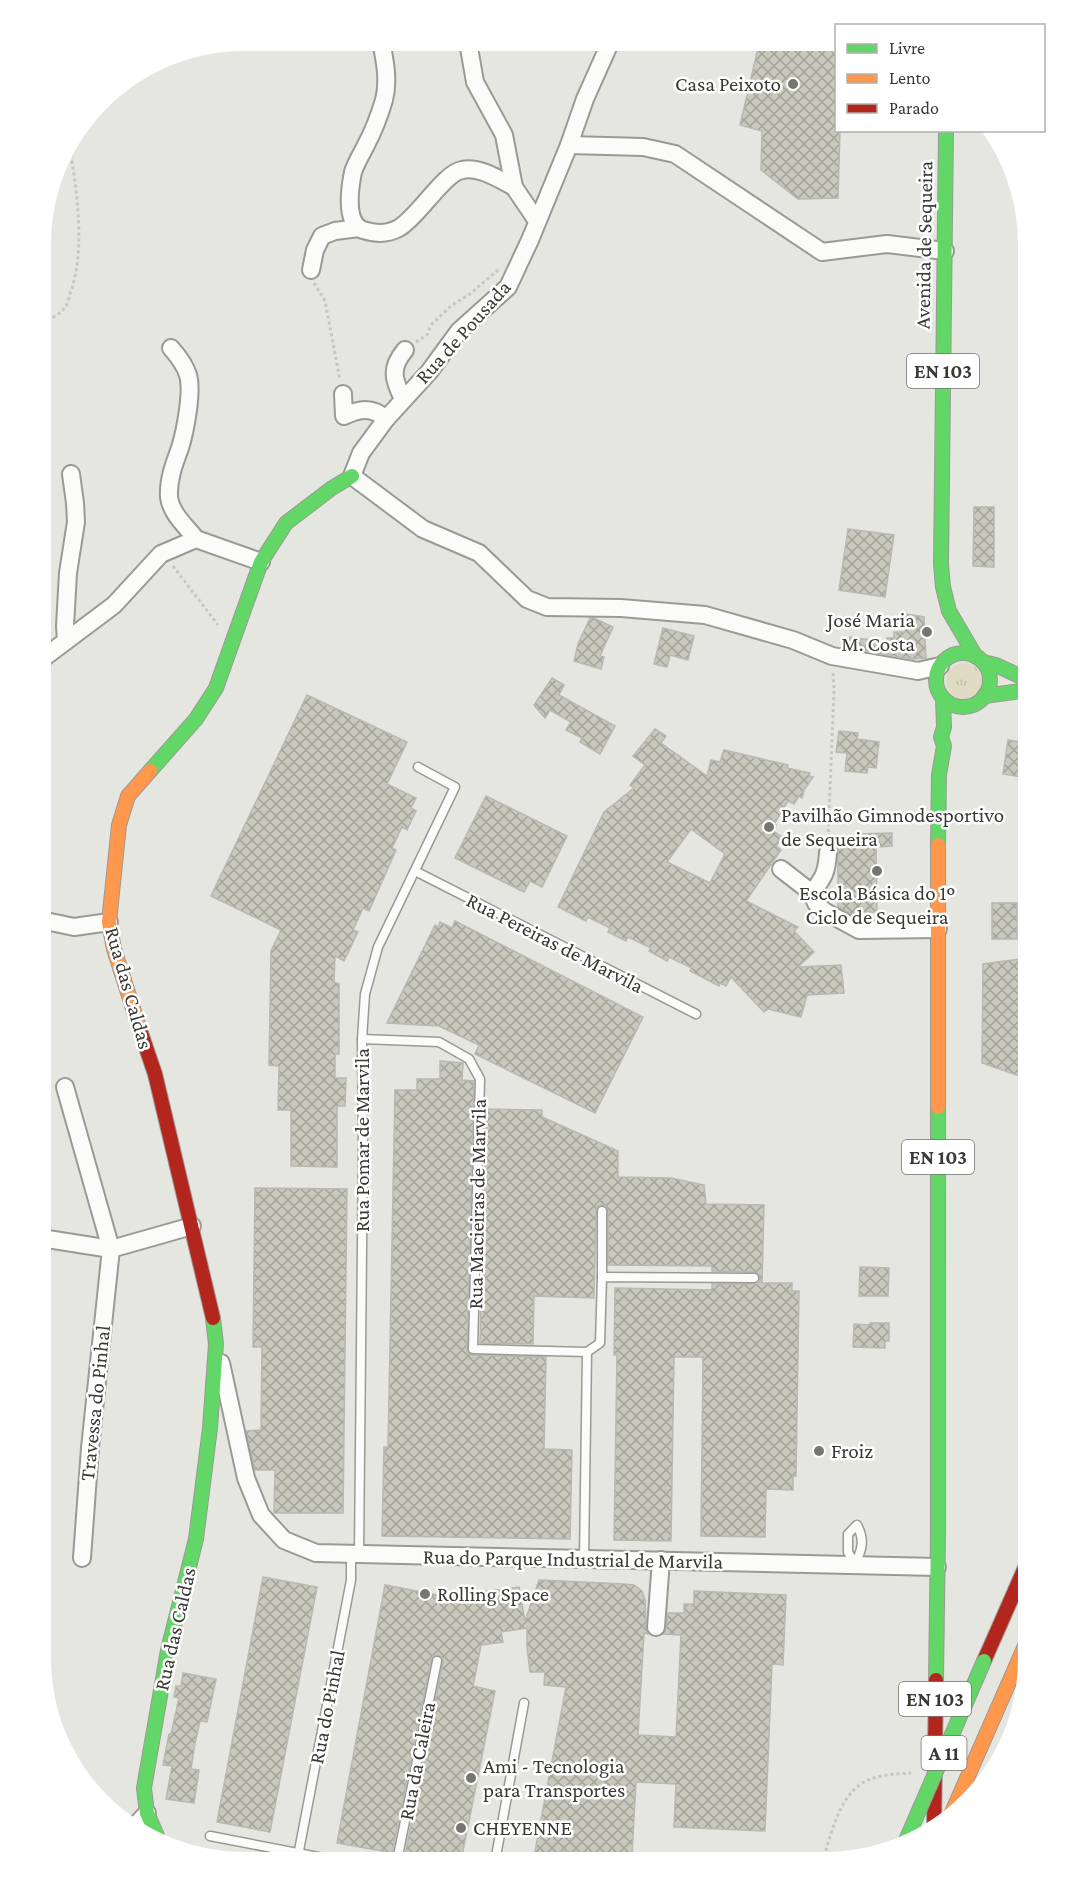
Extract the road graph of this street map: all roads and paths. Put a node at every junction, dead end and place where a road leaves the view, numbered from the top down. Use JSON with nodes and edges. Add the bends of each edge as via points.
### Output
{"nodes":[{"id":1,"x":383,"y":51,"type":"edge"},
{"id":2,"x":470,"y":51,"type":"edge"},
{"id":3,"x":606,"y":51,"type":"edge"},
{"id":4,"x":946,"y":132,"type":"edge"},
{"id":5,"x":569,"y":145,"type":"junction"},
{"id":6,"x":72,"y":159,"type":"edge"},
{"id":7,"x":514,"y":187,"type":"junction"},
{"id":8,"x":537,"y":221,"type":"junction"},
{"id":9,"x":359,"y":228,"type":"junction"},
{"id":10,"x":945,"y":251,"type":"junction"},
{"id":11,"x":311,"y":270,"type":"joint"},
{"id":12,"x":515,"y":271,"type":"junction"},
{"id":13,"x":51,"y":318,"type":"edge"},
{"id":14,"x":171,"y":348,"type":"dead end"},
{"id":15,"x":405,"y":350,"type":"joint"},
{"id":16,"x":343,"y":394,"type":"joint"},
{"id":17,"x":403,"y":399,"type":"junction"},
{"id":18,"x":386,"y":419,"type":"junction"},
{"id":19,"x":70,"y":474,"type":"dead end"},
{"id":20,"x":352,"y":476,"type":"junction"},
{"id":21,"x":196,"y":539,"type":"junction"},
{"id":22,"x":161,"y":554,"type":"junction"},
{"id":23,"x":261,"y":562,"type":"junction"},
{"id":24,"x":949,"y":611,"type":"junction"},
{"id":25,"x":219,"y":627,"type":"dead end"},
{"id":26,"x":66,"y":641,"type":"junction"},
{"id":27,"x":51,"y":653,"type":"edge"},
{"id":28,"x":832,"y":656,"type":"junction"},
{"id":29,"x":980,"y":659,"type":"junction"},
{"id":30,"x":1018,"y":676,"type":"edge"},
{"id":31,"x":941,"y":677,"type":"junction"},
{"id":32,"x":1018,"y":691,"type":"edge"},
{"id":33,"x":984,"y":696,"type":"junction"},
{"id":34,"x":972,"y":705,"type":"junction"},
{"id":35,"x":944,"y":746,"type":"junction"},
{"id":36,"x":418,"y":766,"type":"dead end"},
{"id":37,"x":828,"y":852,"type":"joint"},
{"id":38,"x":781,"y":869,"type":"dead end"},
{"id":39,"x":415,"y":872,"type":"junction"},
{"id":40,"x":812,"y":893,"type":"junction"},
{"id":41,"x":51,"y":922,"type":"edge"},
{"id":42,"x":109,"y":922,"type":"junction"},
{"id":43,"x":938,"y":929,"type":"junction"},
{"id":44,"x":696,"y":1014,"type":"dead end"},
{"id":45,"x":362,"y":1039,"type":"junction"},
{"id":46,"x":65,"y":1087,"type":"dead end"},
{"id":47,"x":602,"y":1211,"type":"dead end"},
{"id":48,"x":192,"y":1226,"type":"junction"},
{"id":49,"x":51,"y":1240,"type":"edge"},
{"id":50,"x":111,"y":1249,"type":"junction"},
{"id":51,"x":602,"y":1277,"type":"junction"},
{"id":52,"x":753,"y":1278,"type":"dead end"},
{"id":53,"x":214,"y":1324,"type":"junction"},
{"id":54,"x":587,"y":1352,"type":"junction"},
{"id":55,"x":230,"y":1405,"type":"junction"},
{"id":56,"x":211,"y":1420,"type":"junction"},
{"id":57,"x":234,"y":1424,"type":"junction"},
{"id":58,"x":246,"y":1478,"type":"joint"},
{"id":59,"x":355,"y":1554,"type":"junction"},
{"id":60,"x":81,"y":1558,"type":"dead end"},
{"id":61,"x":584,"y":1559,"type":"junction"},
{"id":62,"x":661,"y":1560,"type":"junction"},
{"id":63,"x":938,"y":1567,"type":"junction"},
{"id":64,"x":1018,"y":1584,"type":"edge"},
{"id":65,"x":656,"y":1627,"type":"dead end"},
{"id":66,"x":437,"y":1661,"type":"dead end"},
{"id":67,"x":1018,"y":1662,"type":"edge"},
{"id":68,"x":524,"y":1703,"type":"dead end"},
{"id":69,"x":934,"y":1770,"type":"junction"},
{"id":70,"x":959,"y":1797,"type":"edge"},
{"id":71,"x":934,"y":1818,"type":"edge"},
{"id":72,"x":143,"y":1821,"type":"edge"},
{"id":73,"x":910,"y":1832,"type":"edge"},
{"id":74,"x":210,"y":1836,"type":"dead end"},
{"id":75,"x":277,"y":1852,"type":"edge"},
{"id":76,"x":299,"y":1852,"type":"edge"},
{"id":77,"x":399,"y":1852,"type":"edge"},
{"id":78,"x":497,"y":1852,"type":"edge"},
{"id":79,"x":826,"y":1852,"type":"edge"}],
"edges":[{"from":1,"to":9,"type":"street","via":[[384,98],[354,170],[351,218]]},
{"from":2,"to":7,"type":"street","via":[[475,82],[504,135]]},
{"from":3,"to":5,"type":"street","name":"Rua de Pousada"},
{"from":4,"to":10,"type":"main road","name":"Avenida de Sequeira","number":"EN 103"},
{"from":5,"to":8,"type":"street","name":"Rua de Pousada"},
{"from":5,"to":10,"type":"street","via":[[643,147],[675,154],[822,252],[887,244]]},
{"from":6,"to":13,"type":"path","via":[[78,215],[75,280],[65,307]]},
{"from":7,"to":8,"type":"street"},
{"from":7,"to":9,"type":"street","via":[[479,171],[462,170],[446,179],[398,229],[383,233]]},
{"from":8,"to":12,"type":"street","name":"Rua de Pousada"},
{"from":9,"to":11,"type":"street","via":[[322,236]]},
{"from":10,"to":24,"type":"main road","name":"Avenida de Sequeira","number":"EN 103","via":[[941,564]]},
{"from":11,"to":16,"type":"path","via":[[313,283],[325,301]]},
{"from":12,"to":15,"type":"path","via":[[499,269],[452,305],[431,325],[427,335]]},
{"from":12,"to":17,"type":"street","name":"Rua de Pousada","via":[[508,287],[459,331]]},
{"from":14,"to":21,"type":"street","via":[[189,377],[189,388],[185,425],[170,481],[170,499]]},
{"from":15,"to":17,"type":"street","via":[[394,368]]},
{"from":16,"to":18,"type":"street","via":[[344,416],[362,409],[375,411]]},
{"from":17,"to":18,"type":"street","name":"Rua de Pousada"},
{"from":18,"to":20,"type":"street","name":"Rua de Pousada","via":[[361,453]]},
{"from":19,"to":26,"type":"street","via":[[76,522],[68,573]]},
{"from":20,"to":23,"type":"main road","name":"Rua das Caldas","via":[[286,523]]},
{"from":20,"to":28,"type":"street","via":[[423,529],[479,553],[537,604],[705,615],[793,640]]},
{"from":21,"to":22,"type":"street"},
{"from":21,"to":23,"type":"street"},
{"from":22,"to":25,"type":"path"},
{"from":22,"to":26,"type":"street","via":[[114,604]]},
{"from":23,"to":42,"type":"main road","name":"Rua das Caldas","via":[[216,688],[196,719],[128,796],[119,825]]},
{"from":24,"to":29,"type":"main road","name":"Avenida de Sequeira","number":"EN 103"},
{"from":24,"to":31,"type":"main road","name":"Avenida de Sequeira","number":"EN 103"},
{"from":26,"to":27,"type":"street"},
{"from":28,"to":31,"type":"street"},
{"from":28,"to":37,"type":"path"},
{"from":29,"to":30,"type":"main road"},
{"from":29,"to":31,"type":"main road","via":[[961,653],[952,655]]},
{"from":29,"to":33,"type":"main road","number":"EN 103","via":[[990,676]]},
{"from":31,"to":34,"type":"main road","via":[[955,706]]},
{"from":31,"to":35,"type":"main road","number":"EN 103"},
{"from":32,"to":33,"type":"main road"},
{"from":33,"to":34,"type":"main road"},
{"from":34,"to":35,"type":"main road"},
{"from":35,"to":43,"type":"main road","number":"EN 103","via":[[939,775]]},
{"from":36,"to":39,"type":"lane","name":"Rua Pomar de Marvila","via":[[455,788]]},
{"from":37,"to":40,"type":"street","via":[[827,870]]},
{"from":38,"to":40,"type":"street"},
{"from":39,"to":44,"type":"lane","name":"Rua Pereiras de Marvila"},
{"from":39,"to":45,"type":"lane","name":"Rua Pomar de Marvila","via":[[378,947],[365,994]]},
{"from":40,"to":43,"type":"street","via":[[824,911],[859,930]]},
{"from":41,"to":42,"type":"street","via":[[74,927]]},
{"from":42,"to":48,"type":"main road","name":"Rua das Caldas","via":[[114,949],[155,1074]]},
{"from":43,"to":63,"type":"main road","number":"EN 103"},
{"from":45,"to":54,"type":"lane","name":"Rua Macieiras de Marvila","via":[[439,1042],[469,1059],[480,1079],[473,1350]]},
{"from":45,"to":59,"type":"lane","name":"Rua Pomar de Marvila"},
{"from":46,"to":50,"type":"street"},
{"from":47,"to":51,"type":"lane"},
{"from":48,"to":50,"type":"street"},
{"from":48,"to":53,"type":"main road","name":"Rua das Caldas"},
{"from":49,"to":50,"type":"street"},
{"from":50,"to":60,"type":"street","name":"Travessa do Pinhal"},
{"from":51,"to":52,"type":"lane"},
{"from":51,"to":54,"type":"lane","via":[[600,1343]]},
{"from":53,"to":55,"type":"street","name":"Rua das Caldas"},
{"from":53,"to":56,"type":"main road","name":"Rua das Caldas"},
{"from":54,"to":61,"type":"lane"},
{"from":55,"to":56,"type":"street","via":[[218,1404]]},
{"from":55,"to":57,"type":"street","name":"Rua das Caldas"},
{"from":56,"to":57,"type":"street"},
{"from":56,"to":72,"type":"main road","name":"Rua das Caldas","via":[[196,1539],[168,1650],[146,1776]]},
{"from":57,"to":58,"type":"street","name":"Rua das Caldas"},
{"from":58,"to":59,"type":"street","name":"Rua do Parque Industrial de Marvila","via":[[261,1515],[284,1540],[316,1553]]},
{"from":59,"to":61,"type":"street","name":"Rua do Parque Industrial de Marvila"},
{"from":59,"to":76,"type":"lane","name":"Rua do Pinhal"},
{"from":61,"to":62,"type":"street","name":"Rua do Parque Industrial de Marvila"},
{"from":62,"to":63,"type":"street","name":"Rua do Parque Industrial de Marvila"},
{"from":62,"to":65,"type":"street"},
{"from":63,"to":69,"type":"main road","number":"EN 103"},
{"from":64,"to":73,"type":"main road","number":"A 11","bridge":true},
{"from":66,"to":77,"type":"lane","name":"Rua da Caleira"},
{"from":67,"to":70,"type":"main road","number":"A 11"},
{"from":68,"to":78,"type":"lane"},
{"from":69,"to":71,"type":"main road","number":"EN 103"},
{"from":69,"to":79,"type":"path","via":[[875,1777],[855,1786],[837,1818]]},
{"from":74,"to":75,"type":"lane"}]}
